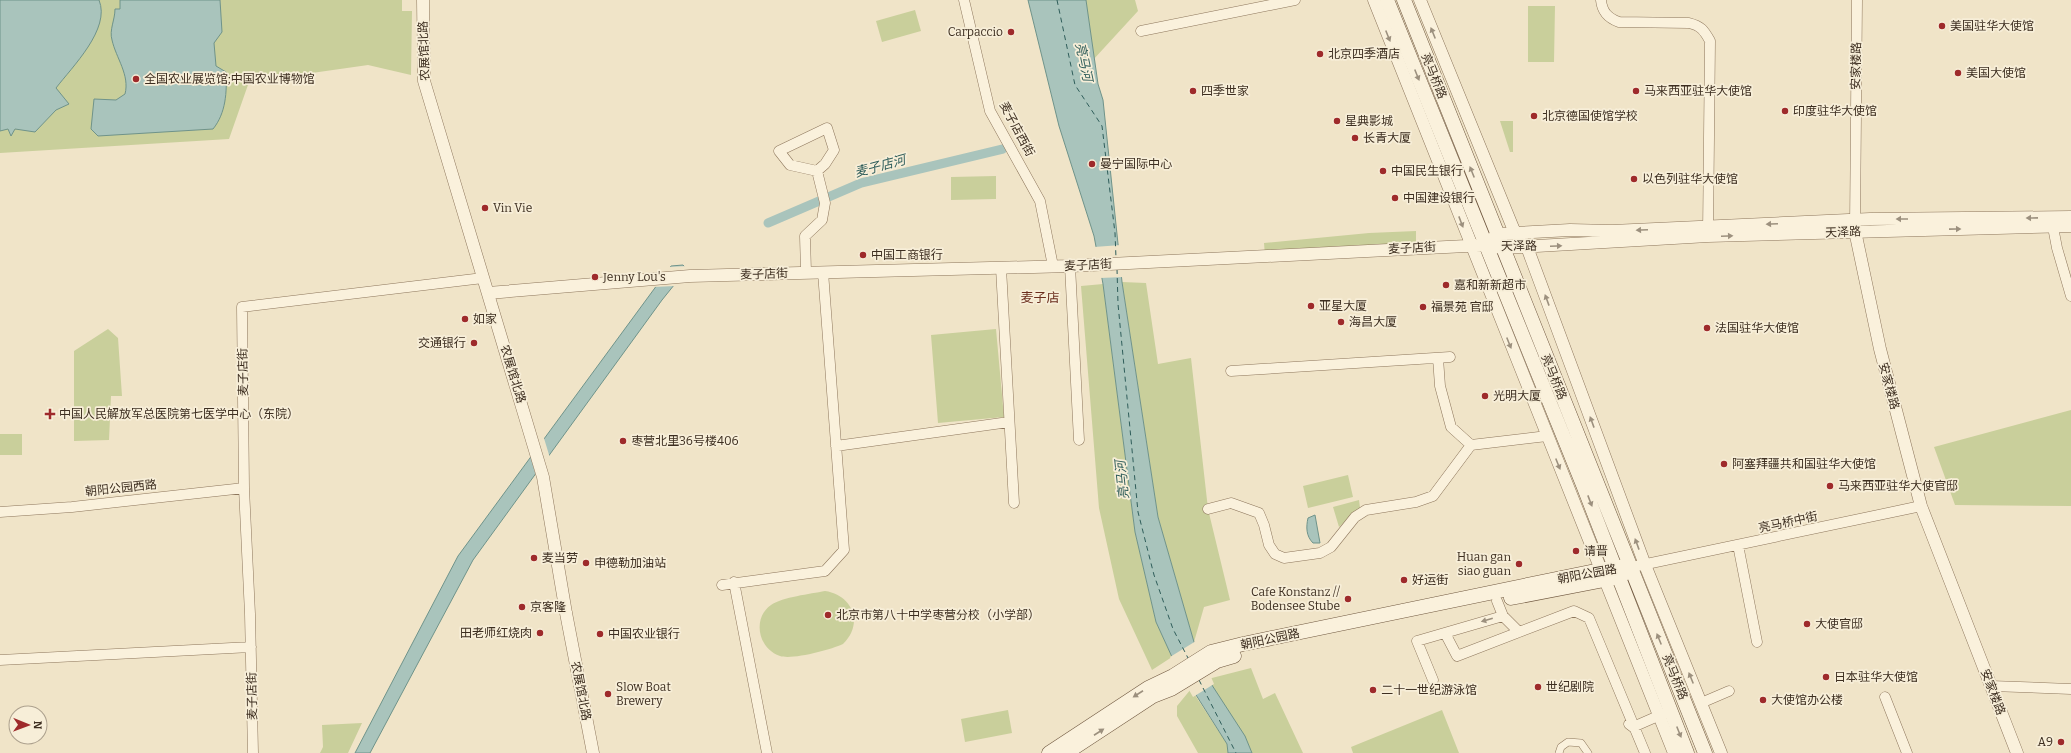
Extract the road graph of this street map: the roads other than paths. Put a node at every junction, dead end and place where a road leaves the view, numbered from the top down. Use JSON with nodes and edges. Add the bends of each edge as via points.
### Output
{"nodes":[{"id":1,"x":423,"y":0,"type":"edge"},
{"id":2,"x":964,"y":0,"type":"edge"},
{"id":3,"x":1295,"y":0,"type":"edge"},
{"id":4,"x":1374,"y":0,"type":"edge"},
{"id":5,"x":1387,"y":0,"type":"edge"},
{"id":6,"x":1404,"y":0,"type":"edge"},
{"id":7,"x":1420,"y":0,"type":"edge"},
{"id":8,"x":1601,"y":0,"type":"edge"},
{"id":9,"x":1857,"y":0,"type":"edge"},
{"id":10,"x":1141,"y":31,"type":"dead end"},
{"id":11,"x":817,"y":171,"type":"junction"},
{"id":12,"x":2071,"y":217,"type":"edge"},
{"id":13,"x":1855,"y":226,"type":"junction"},
{"id":14,"x":2071,"y":226,"type":"edge"},
{"id":15,"x":2053,"y":227,"type":"junction"},
{"id":16,"x":1708,"y":232,"type":"junction"},
{"id":17,"x":1516,"y":233,"type":"junction"},
{"id":18,"x":1497,"y":234,"type":"junction"},
{"id":19,"x":1486,"y":245,"type":"junction"},
{"id":20,"x":1470,"y":246,"type":"junction"},
{"id":21,"x":1527,"y":247,"type":"junction"},
{"id":22,"x":1503,"y":248,"type":"junction"},
{"id":23,"x":1053,"y":266,"type":"junction"},
{"id":24,"x":1070,"y":266,"type":"junction"},
{"id":25,"x":1000,"y":268,"type":"junction"},
{"id":26,"x":806,"y":272,"type":"junction"},
{"id":27,"x":823,"y":272,"type":"junction"},
{"id":28,"x":483,"y":278,"type":"junction"},
{"id":29,"x":488,"y":293,"type":"junction"},
{"id":30,"x":2071,"y":296,"type":"edge"},
{"id":31,"x":1450,"y":357,"type":"dead end"},
{"id":32,"x":1438,"y":358,"type":"junction"},
{"id":33,"x":1231,"y":371,"type":"dead end"},
{"id":34,"x":1009,"y":422,"type":"junction"},
{"id":35,"x":1547,"y":436,"type":"junction"},
{"id":36,"x":1079,"y":440,"type":"dead end"},
{"id":37,"x":1472,"y":445,"type":"junction"},
{"id":38,"x":836,"y":446,"type":"junction"},
{"id":39,"x":244,"y":488,"type":"junction"},
{"id":40,"x":1014,"y":503,"type":"dead end"},
{"id":41,"x":1921,"y":506,"type":"junction"},
{"id":42,"x":1208,"y":510,"type":"dead end"},
{"id":43,"x":0,"y":512,"type":"edge"},
{"id":44,"x":1738,"y":545,"type":"junction"},
{"id":45,"x":1645,"y":565,"type":"junction"},
{"id":46,"x":1631,"y":568,"type":"junction"},
{"id":47,"x":1618,"y":572,"type":"junction"},
{"id":48,"x":1602,"y":575,"type":"junction"},
{"id":49,"x":734,"y":582,"type":"junction"},
{"id":50,"x":722,"y":585,"type":"dead end"},
{"id":51,"x":1497,"y":601,"type":"junction"},
{"id":52,"x":1503,"y":616,"type":"junction"},
{"id":53,"x":1445,"y":632,"type":"junction"},
{"id":54,"x":1518,"y":632,"type":"junction"},
{"id":55,"x":1757,"y":642,"type":"dead end"},
{"id":56,"x":251,"y":647,"type":"junction"},
{"id":57,"x":1214,"y":656,"type":"junction"},
{"id":58,"x":0,"y":660,"type":"edge"},
{"id":59,"x":1175,"y":680,"type":"junction"},
{"id":60,"x":1433,"y":680,"type":"dead end"},
{"id":61,"x":1991,"y":686,"type":"junction"},
{"id":62,"x":2071,"y":690,"type":"edge"},
{"id":63,"x":1729,"y":691,"type":"dead end"},
{"id":64,"x":1885,"y":697,"type":"dead end"},
{"id":65,"x":1701,"y":703,"type":"junction"},
{"id":66,"x":1665,"y":713,"type":"junction"},
{"id":67,"x":1624,"y":721,"type":"dead end"},
{"id":68,"x":1634,"y":726,"type":"junction"},
{"id":69,"x":253,"y":753,"type":"edge"},
{"id":70,"x":593,"y":753,"type":"edge"},
{"id":71,"x":767,"y":753,"type":"edge"},
{"id":72,"x":1049,"y":753,"type":"edge"},
{"id":73,"x":1066,"y":753,"type":"edge"},
{"id":74,"x":1559,"y":753,"type":"edge"},
{"id":75,"x":1588,"y":753,"type":"edge"},
{"id":76,"x":1645,"y":753,"type":"edge"},
{"id":77,"x":1674,"y":753,"type":"edge"},
{"id":78,"x":1687,"y":753,"type":"edge"},
{"id":79,"x":1705,"y":753,"type":"edge"},
{"id":80,"x":1721,"y":753,"type":"edge"},
{"id":81,"x":1907,"y":753,"type":"edge"},
{"id":82,"x":2017,"y":753,"type":"edge"}],
"edges":[{"from":1,"to":28,"type":"street","name":"农展馆北路","via":[[424,81]]},
{"from":2,"to":23,"type":"street","name":"麦子店西街","via":[[990,111],[1040,201]]},
{"from":3,"to":10,"type":"street"},
{"from":4,"to":20,"type":"street","one_way":true},
{"from":5,"to":19,"type":"main road","name":"亮马桥路","one_way":true},
{"from":18,"to":6,"type":"main road","name":"亮马桥路","one_way":true},
{"from":17,"to":7,"type":"street","one_way":true},
{"from":8,"to":16,"type":"street","via":[[1604,13],[1611,20],[1689,23],[1699,26],[1710,41]]},
{"from":9,"to":13,"type":"street","name":"安家楼路"},
{"from":11,"to":11,"type":"street","via":[[834,150],[827,128],[779,150],[790,165]]},
{"from":11,"to":26,"type":"street","via":[[825,203],[822,220],[805,236]]},
{"from":12,"to":13,"type":"street","name":"天泽路","one_way":true},
{"from":13,"to":15,"type":"street","name":"天泽路","one_way":true},
{"from":13,"to":16,"type":"street","name":"天泽路"},
{"from":13,"to":41,"type":"street","name":"安家楼路","via":[[1880,349]]},
{"from":14,"to":15,"type":"street","name":"天泽路"},
{"from":15,"to":30,"type":"street"},
{"from":16,"to":17,"type":"street","name":"天泽路","one_way":true,"via":[[1570,230]]},
{"from":21,"to":16,"type":"street","name":"天泽路","one_way":true},
{"from":17,"to":18,"type":"street","name":"天泽路"},
{"from":17,"to":21,"type":"street"},
{"from":18,"to":19,"type":"street","name":"天泽路"},
{"from":18,"to":22,"type":"main road","name":"亮马桥路"},
{"from":19,"to":20,"type":"street","name":"麦子店街"},
{"from":19,"to":22,"type":"street","name":"天泽路"},
{"from":19,"to":47,"type":"main road","name":"亮马桥路","one_way":true},
{"from":20,"to":24,"type":"street","name":"麦子店街"},
{"from":20,"to":35,"type":"street","one_way":true},
{"from":21,"to":22,"type":"street","name":"天泽路"},
{"from":45,"to":21,"type":"street","one_way":true},
{"from":22,"to":46,"type":"main road","name":"亮马桥路"},
{"from":23,"to":24,"type":"street","name":"麦子店街"},
{"from":23,"to":25,"type":"street","name":"麦子店街"},
{"from":24,"to":36,"type":"street"},
{"from":25,"to":27,"type":"street","name":"麦子店街"},
{"from":25,"to":34,"type":"street"},
{"from":26,"to":27,"type":"street","name":"麦子店街"},
{"from":26,"to":29,"type":"street","name":"麦子店街","via":[[690,276]]},
{"from":27,"to":38,"type":"street"},
{"from":28,"to":29,"type":"street","name":"农展馆北路"},
{"from":28,"to":39,"type":"street","name":"麦子店街","via":[[242,307]]},
{"from":29,"to":70,"type":"street","name":"农展馆北路","via":[[542,471]]},
{"from":31,"to":32,"type":"street"},
{"from":32,"to":33,"type":"street"},
{"from":32,"to":37,"type":"street","via":[[1440,386],[1451,427]]},
{"from":34,"to":38,"type":"street"},
{"from":34,"to":40,"type":"street"},
{"from":35,"to":37,"type":"street"},
{"from":35,"to":48,"type":"street","one_way":true},
{"from":37,"to":42,"type":"street","via":[[1433,496],[1416,502],[1366,510],[1355,517],[1331,547],[1320,553],[1284,558],[1275,554],[1269,545],[1259,513],[1231,504]]},
{"from":38,"to":49,"type":"street","via":[[844,550],[825,571]]},
{"from":39,"to":43,"type":"street","name":"朝阳公园西路","via":[[72,507]]},
{"from":39,"to":56,"type":"street","name":"麦子店街"},
{"from":41,"to":44,"type":"street","name":"亮马桥中街"},
{"from":41,"to":61,"type":"street","name":"安家楼路"},
{"from":44,"to":45,"type":"street","name":"亮马桥中街"},
{"from":44,"to":55,"type":"street"},
{"from":45,"to":46,"type":"street","name":"亮马桥中街"},
{"from":65,"to":45,"type":"street","one_way":true},
{"from":46,"to":47,"type":"main road","name":"朝阳公园路"},
{"from":79,"to":46,"type":"main road","name":"亮马桥路","one_way":true},
{"from":47,"to":48,"type":"main road","name":"朝阳公园路"},
{"from":47,"to":66,"type":"main road","name":"亮马桥路"},
{"from":48,"to":51,"type":"main road","name":"朝阳公园路"},
{"from":48,"to":57,"type":"main road","name":"朝阳公园路","via":[[1243,644]]},
{"from":48,"to":66,"type":"street"},
{"from":49,"to":50,"type":"street"},
{"from":49,"to":71,"type":"street"},
{"from":51,"to":52,"type":"street"},
{"from":51,"to":57,"type":"main road","name":"朝阳公园路","via":[[1246,653]]},
{"from":52,"to":53,"type":"street","one_way":true},
{"from":52,"to":54,"type":"street"},
{"from":53,"to":54,"type":"street","via":[[1457,656]]},
{"from":53,"to":60,"type":"street","via":[[1417,641]]},
{"from":54,"to":68,"type":"street","via":[[1574,611],[1589,618]]},
{"from":56,"to":58,"type":"street"},
{"from":56,"to":69,"type":"street","name":"麦子店街"},
{"from":57,"to":59,"type":"main road","name":"朝阳公园路"},
{"from":59,"to":72,"type":"main road","name":"朝阳公园路","one_way":true,"via":[[1148,688]]},
{"from":73,"to":59,"type":"main road","name":"朝阳公园路","one_way":true},
{"from":61,"to":62,"type":"street"},
{"from":61,"to":82,"type":"street","name":"安家楼路"},
{"from":63,"to":65,"type":"street"},
{"from":64,"to":81,"type":"street"},
{"from":65,"to":80,"type":"street"},
{"from":66,"to":68,"type":"street"},
{"from":66,"to":77,"type":"street"},
{"from":66,"to":78,"type":"main road","name":"亮马桥路","one_way":true},
{"from":67,"to":68,"type":"street"},
{"from":68,"to":76,"type":"street"},
{"from":74,"to":75,"type":"street","via":[[1561,747],[1568,742],[1581,743]]}]}
